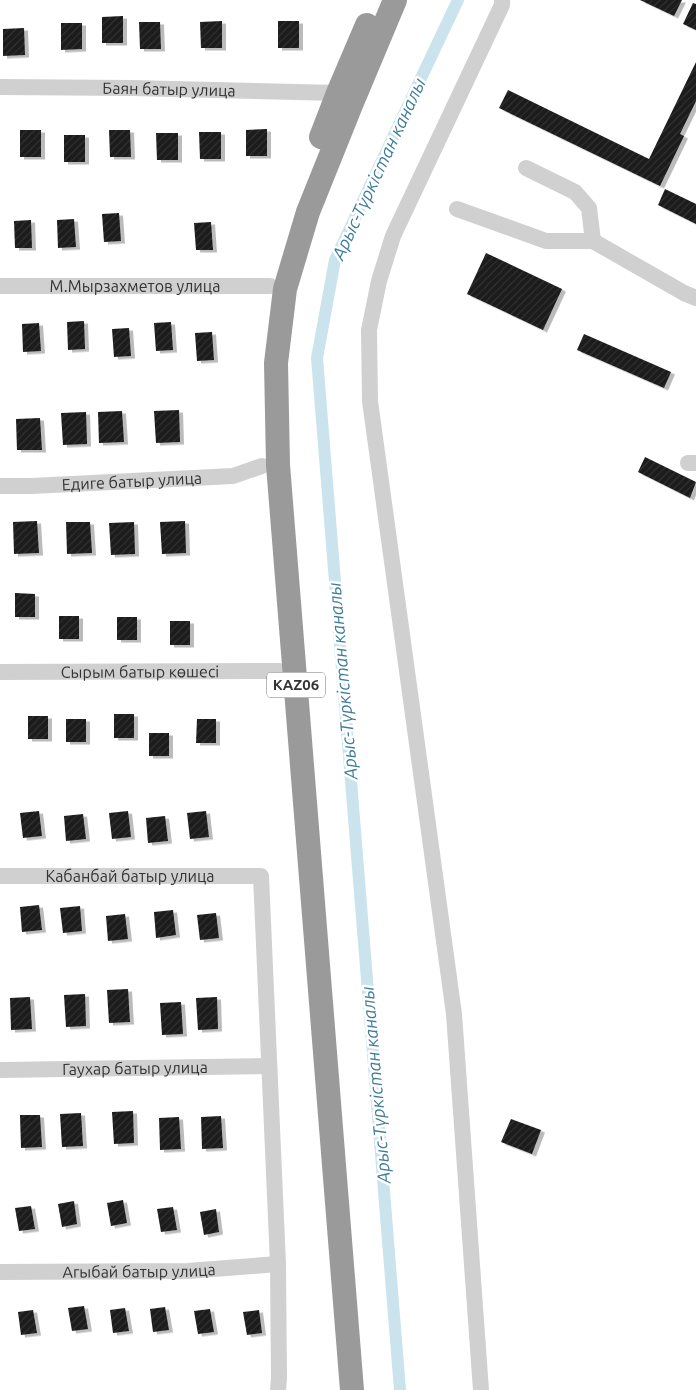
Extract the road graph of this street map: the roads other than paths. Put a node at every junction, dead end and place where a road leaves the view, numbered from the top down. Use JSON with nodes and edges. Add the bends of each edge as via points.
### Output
{"nodes":[{"id":1,"x":378,"y":0,"type":"edge"},
{"id":2,"x":395,"y":0,"type":"edge"},
{"id":3,"x":502,"y":0,"type":"edge"},
{"id":4,"x":0,"y":87,"type":"edge"},
{"id":5,"x":338,"y":93,"type":"junction"},
{"id":6,"x":526,"y":168,"type":"dead end"},
{"id":7,"x":457,"y":209,"type":"dead end"},
{"id":8,"x":593,"y":242,"type":"junction"},
{"id":9,"x":0,"y":286,"type":"edge"},
{"id":10,"x":270,"y":286,"type":"junction"},
{"id":11,"x":696,"y":298,"type":"edge"},
{"id":12,"x":262,"y":466,"type":"junction"},
{"id":13,"x":0,"y":486,"type":"edge"},
{"id":14,"x":279,"y":670,"type":"junction"},
{"id":15,"x":0,"y":672,"type":"edge"},
{"id":16,"x":0,"y":876,"type":"edge"},
{"id":17,"x":269,"y":1066,"type":"junction"},
{"id":18,"x":0,"y":1070,"type":"edge"},
{"id":19,"x":278,"y":1264,"type":"junction"},
{"id":20,"x":0,"y":1272,"type":"edge"},
{"id":21,"x":278,"y":1390,"type":"edge"},
{"id":22,"x":337,"y":1390,"type":"edge"},
{"id":23,"x":352,"y":1390,"type":"edge"},
{"id":24,"x":481,"y":1390,"type":"edge"}],
"edges":[{"from":1,"to":5,"type":"highway","number":"KАZ06"},
{"from":2,"to":23,"type":"highway","number":"KАZ06","via":[[308,212],[285,289],[276,363],[278,465]]},
{"from":3,"to":24,"type":"street","via":[[502,6],[393,236],[369,330],[370,402],[454,1014]]},
{"from":4,"to":5,"type":"street","name":"Баян батыр улица"},
{"from":5,"to":10,"type":"highway","number":"KАZ06","via":[[294,207]]},
{"from":6,"to":8,"type":"street","via":[[575,192],[589,208]]},
{"from":7,"to":8,"type":"street","via":[[546,241]]},
{"from":8,"to":11,"type":"street"},
{"from":9,"to":10,"type":"street","name":"М.Мырзахметов улица"},
{"from":10,"to":12,"type":"highway","number":"KАZ06","via":[[261,363]]},
{"from":12,"to":13,"type":"street","name":"Едиге батыр улица","via":[[232,476]]},
{"from":12,"to":14,"type":"highway","number":"KАZ06"},
{"from":14,"to":15,"type":"street","name":"Сырым батыр көшесі"},
{"from":14,"to":22,"type":"highway","number":"KАZ06"},
{"from":16,"to":17,"type":"street","name":"Кабанбай батыр улица","via":[[261,876]]},
{"from":17,"to":18,"type":"street","name":"Гаухар батыр улица"},
{"from":17,"to":19,"type":"street"},
{"from":19,"to":20,"type":"street","name":"Агыбай батыр улица","via":[[188,1271]]},
{"from":19,"to":21,"type":"street"}]}
